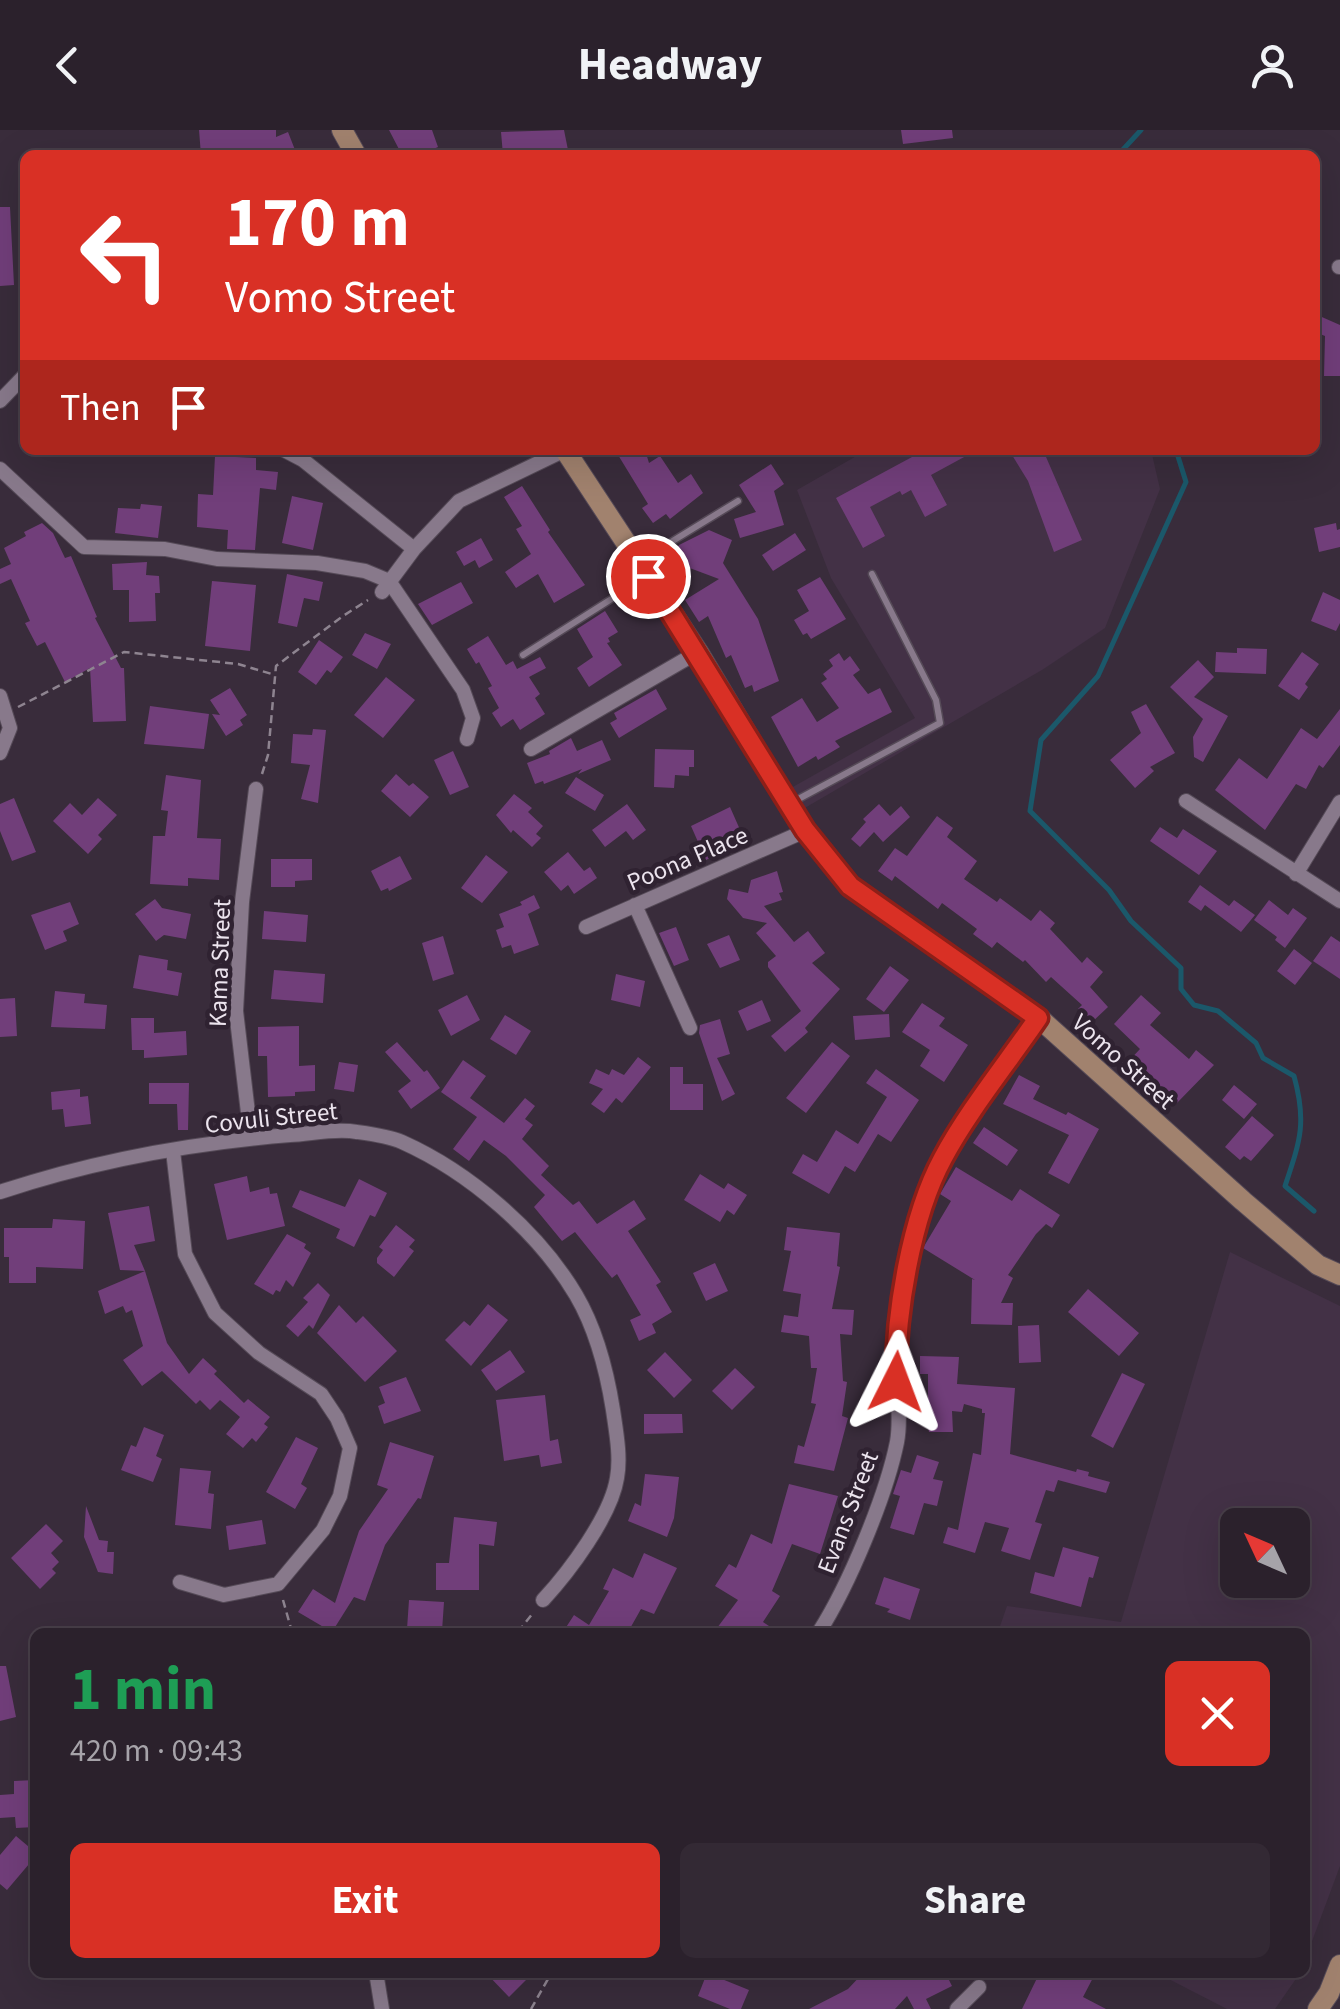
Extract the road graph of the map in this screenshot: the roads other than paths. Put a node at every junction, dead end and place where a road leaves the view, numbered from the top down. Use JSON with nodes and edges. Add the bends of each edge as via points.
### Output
{"nodes":[{"id":1,"x":20,"y":380,"type":"edge"},
{"id":2,"x":0,"y":401,"type":"edge"},
{"id":3,"x":293,"y":455,"type":"edge"},
{"id":4,"x":554,"y":455,"type":"edge"},
{"id":5,"x":568,"y":455,"type":"edge"},
{"id":6,"x":0,"y":470,"type":"edge"},
{"id":7,"x":738,"y":501,"type":"dead end"},
{"id":8,"x":414,"y":548,"type":"junction"},
{"id":9,"x":643,"y":568,"type":"junction"},
{"id":10,"x":872,"y":574,"type":"dead end"},
{"id":11,"x":385,"y":587,"type":"junction"},
{"id":12,"x":698,"y":652,"type":"junction"},
{"id":13,"x":523,"y":655,"type":"dead end"},
{"id":14,"x":0,"y":696,"type":"edge"},
{"id":15,"x":467,"y":739,"type":"dead end"},
{"id":16,"x":531,"y":749,"type":"dead end"},
{"id":17,"x":0,"y":753,"type":"edge"},
{"id":18,"x":256,"y":789,"type":"road end"},
{"id":19,"x":1186,"y":800,"type":"dead end"},
{"id":20,"x":1340,"y":802,"type":"edge"},
{"id":21,"x":790,"y":804,"type":"junction"},
{"id":22,"x":805,"y":830,"type":"junction"},
{"id":23,"x":1296,"y":874,"type":"junction"},
{"id":24,"x":1340,"y":901,"type":"edge"},
{"id":25,"x":635,"y":906,"type":"junction"},
{"id":26,"x":586,"y":927,"type":"dead end"},
{"id":27,"x":1038,"y":1018,"type":"junction"},
{"id":28,"x":690,"y":1028,"type":"dead end"},
{"id":29,"x":251,"y":1138,"type":"junction"},
{"id":30,"x":173,"y":1151,"type":"junction"},
{"id":31,"x":0,"y":1192,"type":"edge"},
{"id":32,"x":1340,"y":1275,"type":"edge"},
{"id":33,"x":180,"y":1582,"type":"dead end"},
{"id":34,"x":543,"y":1600,"type":"road end"},
{"id":35,"x":822,"y":1628,"type":"edge"},
{"id":36,"x":1340,"y":1965,"type":"edge"},
{"id":37,"x":377,"y":1978,"type":"edge"},
{"id":38,"x":979,"y":1987,"type":"dead end"},
{"id":39,"x":382,"y":2009,"type":"edge"},
{"id":40,"x":957,"y":2009,"type":"edge"},
{"id":41,"x":1318,"y":2009,"type":"edge"}],
"edges":[{"from":1,"to":2,"type":"street"},
{"from":3,"to":8,"type":"street"},
{"from":4,"to":8,"type":"street","via":[[459,500]]},
{"from":5,"to":9,"type":"main road","name":"Vomo Street"},
{"from":6,"to":11,"type":"street","via":[[84,547],[317,563],[365,570]]},
{"from":7,"to":9,"type":"lane"},
{"from":8,"to":11,"type":"street"},
{"from":9,"to":12,"type":"main road","name":"Vomo Street"},
{"from":9,"to":13,"type":"lane"},
{"from":10,"to":21,"type":"lane","via":[[936,700],[940,723]]},
{"from":11,"to":15,"type":"street","via":[[464,690],[473,718]]},
{"from":12,"to":16,"type":"street"},
{"from":12,"to":21,"type":"main road","name":"Vomo Street"},
{"from":14,"to":17,"type":"street","via":[[8,720]]},
{"from":18,"to":29,"type":"street","name":"Kama Street","via":[[236,1011]]},
{"from":19,"to":23,"type":"street"},
{"from":20,"to":23,"type":"street"},
{"from":21,"to":22,"type":"main road","name":"Vomo Street"},
{"from":22,"to":25,"type":"street","name":"Poona Place"},
{"from":22,"to":27,"type":"main road","name":"Vomo Street","via":[[850,886]]},
{"from":23,"to":24,"type":"street"},
{"from":25,"to":26,"type":"street","name":"Poona Place"},
{"from":25,"to":28,"type":"street"},
{"from":27,"to":32,"type":"main road","name":"Vomo Street","via":[[1318,1265]]},
{"from":27,"to":35,"type":"street","name":"Evans Street","via":[[943,1157],[928,1192],[896,1354],[898,1440],[872,1522]]},
{"from":29,"to":30,"type":"street","name":"Covuli Street"},
{"from":29,"to":34,"type":"street","name":"Covuli Street","via":[[351,1130],[398,1140],[470,1181],[538,1246],[577,1296],[608,1382],[617,1479],[569,1572]]},
{"from":30,"to":31,"type":"street","name":"Covuli Street","via":[[87,1166]]},
{"from":30,"to":33,"type":"street","via":[[186,1254],[214,1313],[321,1394],[350,1448],[340,1496],[323,1530],[278,1584],[224,1594]]},
{"from":36,"to":41,"type":"main road"},
{"from":37,"to":39,"type":"street"},
{"from":38,"to":40,"type":"street"}]}
